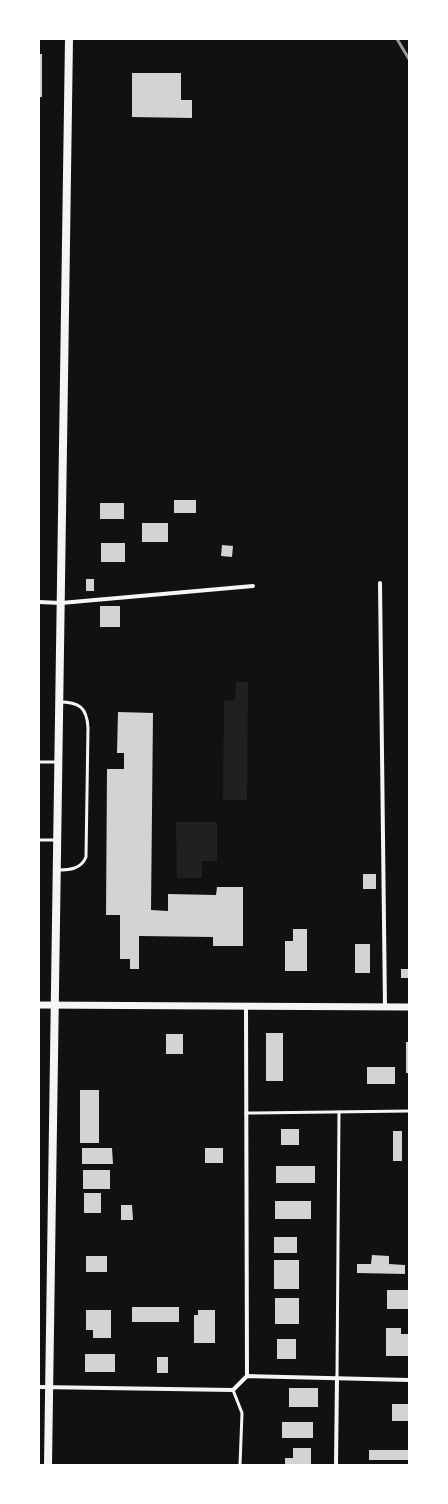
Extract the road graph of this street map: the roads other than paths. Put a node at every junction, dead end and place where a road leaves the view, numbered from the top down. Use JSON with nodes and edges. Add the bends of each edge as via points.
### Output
{"nodes":[{"id":1,"x":69,"y":39,"type":"edge"},
{"id":2,"x":380,"y":583,"type":"dead end"},
{"id":3,"x":253,"y":586,"type":"dead end"},
{"id":4,"x":39,"y":602,"type":"edge"},
{"id":5,"x":60,"y":603,"type":"junction"},
{"id":6,"x":59,"y":702,"type":"junction"},
{"id":7,"x":39,"y":762,"type":"edge"},
{"id":8,"x":58,"y":762,"type":"junction"},
{"id":9,"x":39,"y":840,"type":"edge"},
{"id":10,"x":57,"y":840,"type":"junction"},
{"id":11,"x":56,"y":870,"type":"junction"},
{"id":12,"x":39,"y":1005,"type":"edge"},
{"id":13,"x":54,"y":1005,"type":"junction"},
{"id":14,"x":246,"y":1006,"type":"junction"},
{"id":15,"x":386,"y":1007,"type":"junction"},
{"id":16,"x":409,"y":1007,"type":"edge"},
{"id":17,"x":409,"y":1111,"type":"edge"},
{"id":18,"x":339,"y":1112,"type":"junction"},
{"id":19,"x":246,"y":1113,"type":"junction"},
{"id":20,"x":247,"y":1376,"type":"junction"},
{"id":21,"x":337,"y":1377,"type":"junction"},
{"id":22,"x":409,"y":1380,"type":"edge"},
{"id":23,"x":39,"y":1387,"type":"edge"},
{"id":24,"x":50,"y":1387,"type":"junction"},
{"id":25,"x":233,"y":1390,"type":"junction"},
{"id":26,"x":48,"y":1465,"type":"edge"},
{"id":27,"x":240,"y":1465,"type":"edge"},
{"id":28,"x":336,"y":1465,"type":"edge"}],
"edges":[{"from":1,"to":5,"type":"main road"},
{"from":2,"to":15,"type":"street"},
{"from":3,"to":5,"type":"street"},
{"from":4,"to":5,"type":"street"},
{"from":5,"to":6,"type":"main road"},
{"from":6,"to":8,"type":"main road"},
{"from":6,"to":11,"type":"lane","via":[[81,706],[87,719],[86,857],[80,866]]},
{"from":7,"to":8,"type":"lane"},
{"from":8,"to":10,"type":"main road"},
{"from":9,"to":10,"type":"lane"},
{"from":10,"to":11,"type":"main road"},
{"from":11,"to":13,"type":"main road"},
{"from":12,"to":13,"type":"street"},
{"from":13,"to":14,"type":"street"},
{"from":13,"to":24,"type":"main road"},
{"from":14,"to":15,"type":"street"},
{"from":14,"to":19,"type":"street"},
{"from":15,"to":16,"type":"street"},
{"from":17,"to":18,"type":"lane"},
{"from":18,"to":19,"type":"lane"},
{"from":18,"to":21,"type":"lane"},
{"from":19,"to":20,"type":"street"},
{"from":20,"to":21,"type":"street"},
{"from":20,"to":25,"type":"street"},
{"from":21,"to":22,"type":"street"},
{"from":21,"to":28,"type":"street"},
{"from":23,"to":24,"type":"street"},
{"from":24,"to":25,"type":"street"},
{"from":24,"to":26,"type":"main road"},
{"from":25,"to":27,"type":"lane","via":[[242,1413]]}]}
